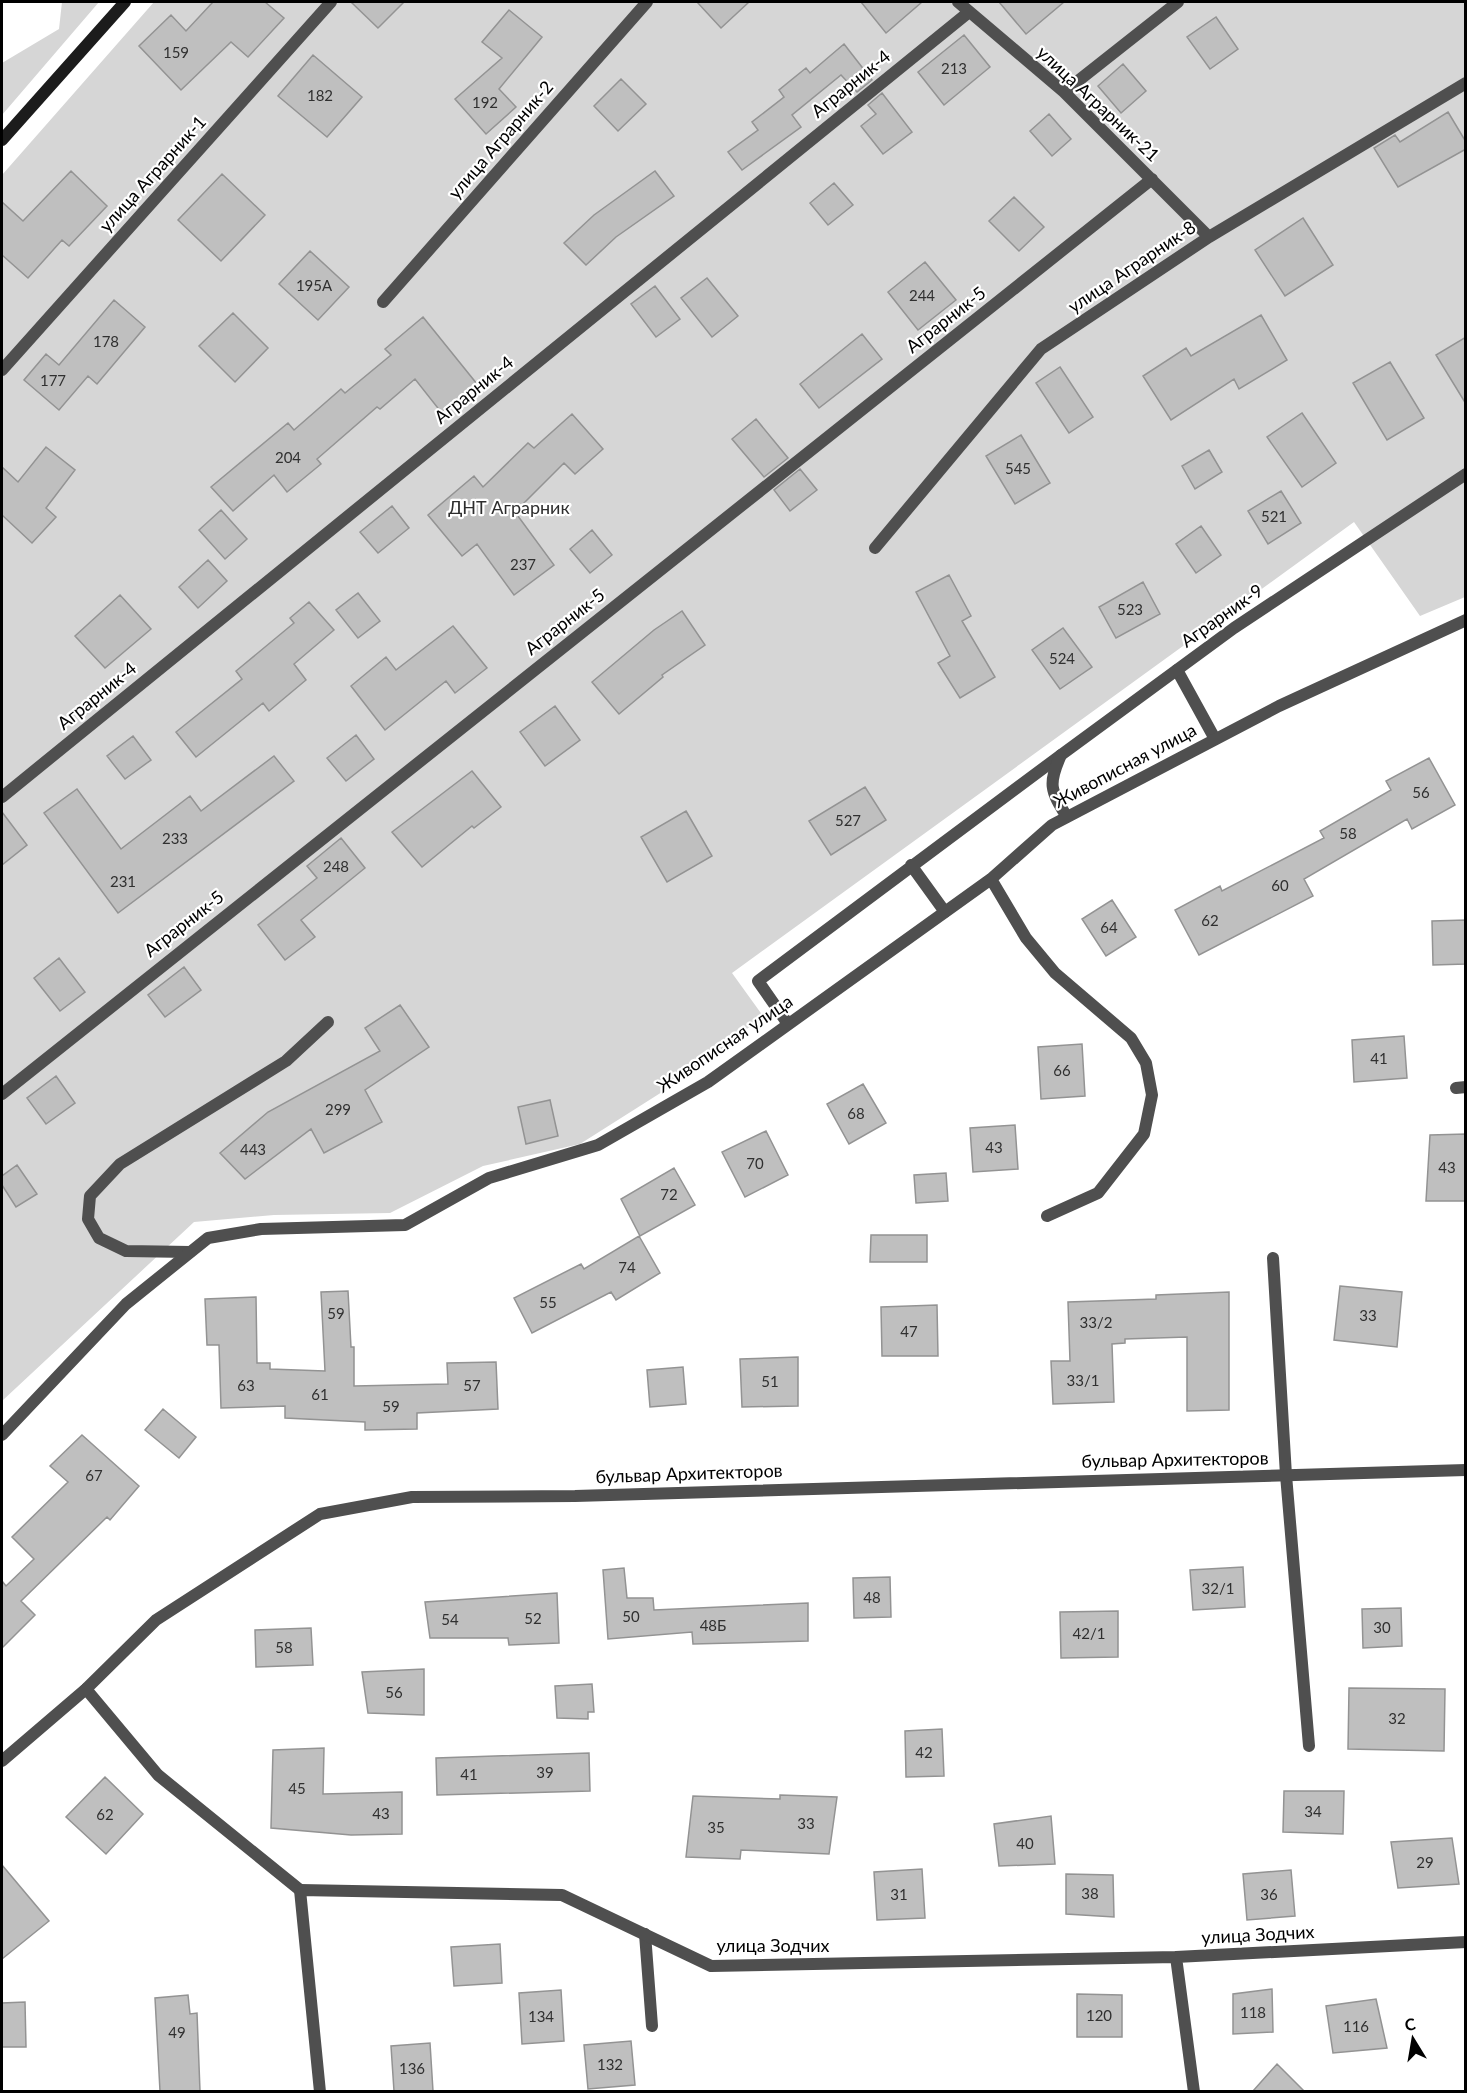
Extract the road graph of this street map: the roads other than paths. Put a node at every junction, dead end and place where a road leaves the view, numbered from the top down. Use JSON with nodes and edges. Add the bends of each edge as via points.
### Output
{"nodes":[{"id":1,"x":125,"y":2,"type":"edge"},
{"id":2,"x":331,"y":2,"type":"edge"},
{"id":3,"x":647,"y":2,"type":"edge"},
{"id":4,"x":958,"y":2,"type":"edge"},
{"id":5,"x":1178,"y":2,"type":"edge"},
{"id":6,"x":969,"y":12,"type":"junction"},
{"id":7,"x":1466,"y":83,"type":"edge"},
{"id":8,"x":1064,"y":92,"type":"junction"},
{"id":9,"x":2,"y":140,"type":"edge"},
{"id":10,"x":1152,"y":180,"type":"junction"},
{"id":11,"x":1209,"y":237,"type":"junction"},
{"id":12,"x":383,"y":302,"type":"dead end"},
{"id":13,"x":2,"y":370,"type":"edge"},
{"id":14,"x":1466,"y":474,"type":"edge"},
{"id":15,"x":875,"y":548,"type":"dead end"},
{"id":16,"x":1466,"y":620,"type":"edge"},
{"id":17,"x":1177,"y":670,"type":"junction"},
{"id":18,"x":1215,"y":739,"type":"junction"},
{"id":19,"x":1061,"y":755,"type":"junction"},
{"id":20,"x":2,"y":797,"type":"edge"},
{"id":21,"x":1067,"y":817,"type":"junction"},
{"id":22,"x":911,"y":865,"type":"junction"},
{"id":23,"x":991,"y":879,"type":"junction"},
{"id":24,"x":945,"y":912,"type":"junction"},
{"id":25,"x":328,"y":1022,"type":"dead end"},
{"id":26,"x":788,"y":1024,"type":"junction"},
{"id":27,"x":2,"y":1094,"type":"edge"},
{"id":28,"x":1047,"y":1216,"type":"dead end"},
{"id":29,"x":190,"y":1252,"type":"junction"},
{"id":30,"x":1273,"y":1258,"type":"dead end"},
{"id":31,"x":2,"y":1435,"type":"edge"},
{"id":32,"x":1466,"y":1470,"type":"edge"},
{"id":33,"x":1286,"y":1475,"type":"junction"},
{"id":34,"x":86,"y":1689,"type":"junction"},
{"id":35,"x":1309,"y":1746,"type":"dead end"},
{"id":36,"x":2,"y":1761,"type":"edge"},
{"id":37,"x":300,"y":1890,"type":"junction"},
{"id":38,"x":645,"y":1934,"type":"junction"},
{"id":39,"x":1466,"y":1942,"type":"edge"},
{"id":40,"x":1176,"y":1957,"type":"junction"},
{"id":41,"x":652,"y":2026,"type":"dead end"},
{"id":42,"x":320,"y":2091,"type":"edge"},
{"id":43,"x":1194,"y":2091,"type":"edge"}],
"edges":[{"from":1,"to":9,"type":"street"},
{"from":2,"to":13,"type":"street","name":"улица Аграрник-1"},
{"from":3,"to":12,"type":"street","name":"улица Аграрник-2"},
{"from":4,"to":6,"type":"street","name":"улица Аграрник-21"},
{"from":5,"to":8,"type":"street"},
{"from":6,"to":8,"type":"street","name":"улица Аграрник-21"},
{"from":6,"to":20,"type":"street","name":"Аграрник-4"},
{"from":7,"to":11,"type":"street","name":"улица Аграрник-8"},
{"from":8,"to":10,"type":"street","name":"улица Аграрник-21"},
{"from":10,"to":11,"type":"street","name":"улица Аграрник-21"},
{"from":10,"to":27,"type":"street","name":"Аграрник-5"},
{"from":11,"to":15,"type":"street","name":"улица Аграрник-8","via":[[1041,349]]},
{"from":14,"to":17,"type":"street","name":"Аграрник-9"},
{"from":16,"to":18,"type":"street","name":"Живописная улица"},
{"from":17,"to":18,"type":"street"},
{"from":17,"to":19,"type":"street","name":"Аграрник-9"},
{"from":18,"to":21,"type":"street","name":"Живописная улица"},
{"from":19,"to":21,"type":"street","via":[[1052,776],[1052,794]]},
{"from":19,"to":22,"type":"street","name":"Аграрник-9"},
{"from":21,"to":23,"type":"street","name":"Живописная улица","via":[[1052,825]]},
{"from":22,"to":24,"type":"street"},
{"from":22,"to":26,"type":"street","name":"Аграрник-9","via":[[758,981]]},
{"from":23,"to":24,"type":"street","name":"Живописная улица"},
{"from":23,"to":28,"type":"street","via":[[1026,938],[1054,973],[1131,1038],[1146,1063],[1152,1095],[1144,1134],[1098,1193]]},
{"from":24,"to":26,"type":"street","name":"Живописная улица"},
{"from":25,"to":29,"type":"street","via":[[286,1061],[120,1164],[90,1196],[88,1219],[99,1238],[126,1251]]},
{"from":26,"to":29,"type":"street","name":"Живописная улица","via":[[708,1082],[598,1145],[489,1178],[405,1225],[261,1228],[207,1238]]},
{"from":29,"to":31,"type":"street","name":"Живописная улица","via":[[126,1304]]},
{"from":30,"to":33,"type":"street"},
{"from":32,"to":33,"type":"street","name":"бульвар Архитекторов"},
{"from":33,"to":34,"type":"street","name":"бульвар Архитекторов","via":[[587,1496],[412,1497],[320,1514],[156,1620]]},
{"from":33,"to":35,"type":"street"},
{"from":34,"to":36,"type":"street","name":"бульвар Архитекторов"},
{"from":34,"to":37,"type":"street","via":[[158,1775]]},
{"from":37,"to":38,"type":"street","name":"улица Зодчих","via":[[562,1895]]},
{"from":37,"to":42,"type":"street"},
{"from":38,"to":40,"type":"street","name":"улица Зодчих","via":[[711,1966]]},
{"from":38,"to":41,"type":"street"},
{"from":39,"to":40,"type":"street","name":"улица Зодчих"},
{"from":40,"to":43,"type":"street"}]}
